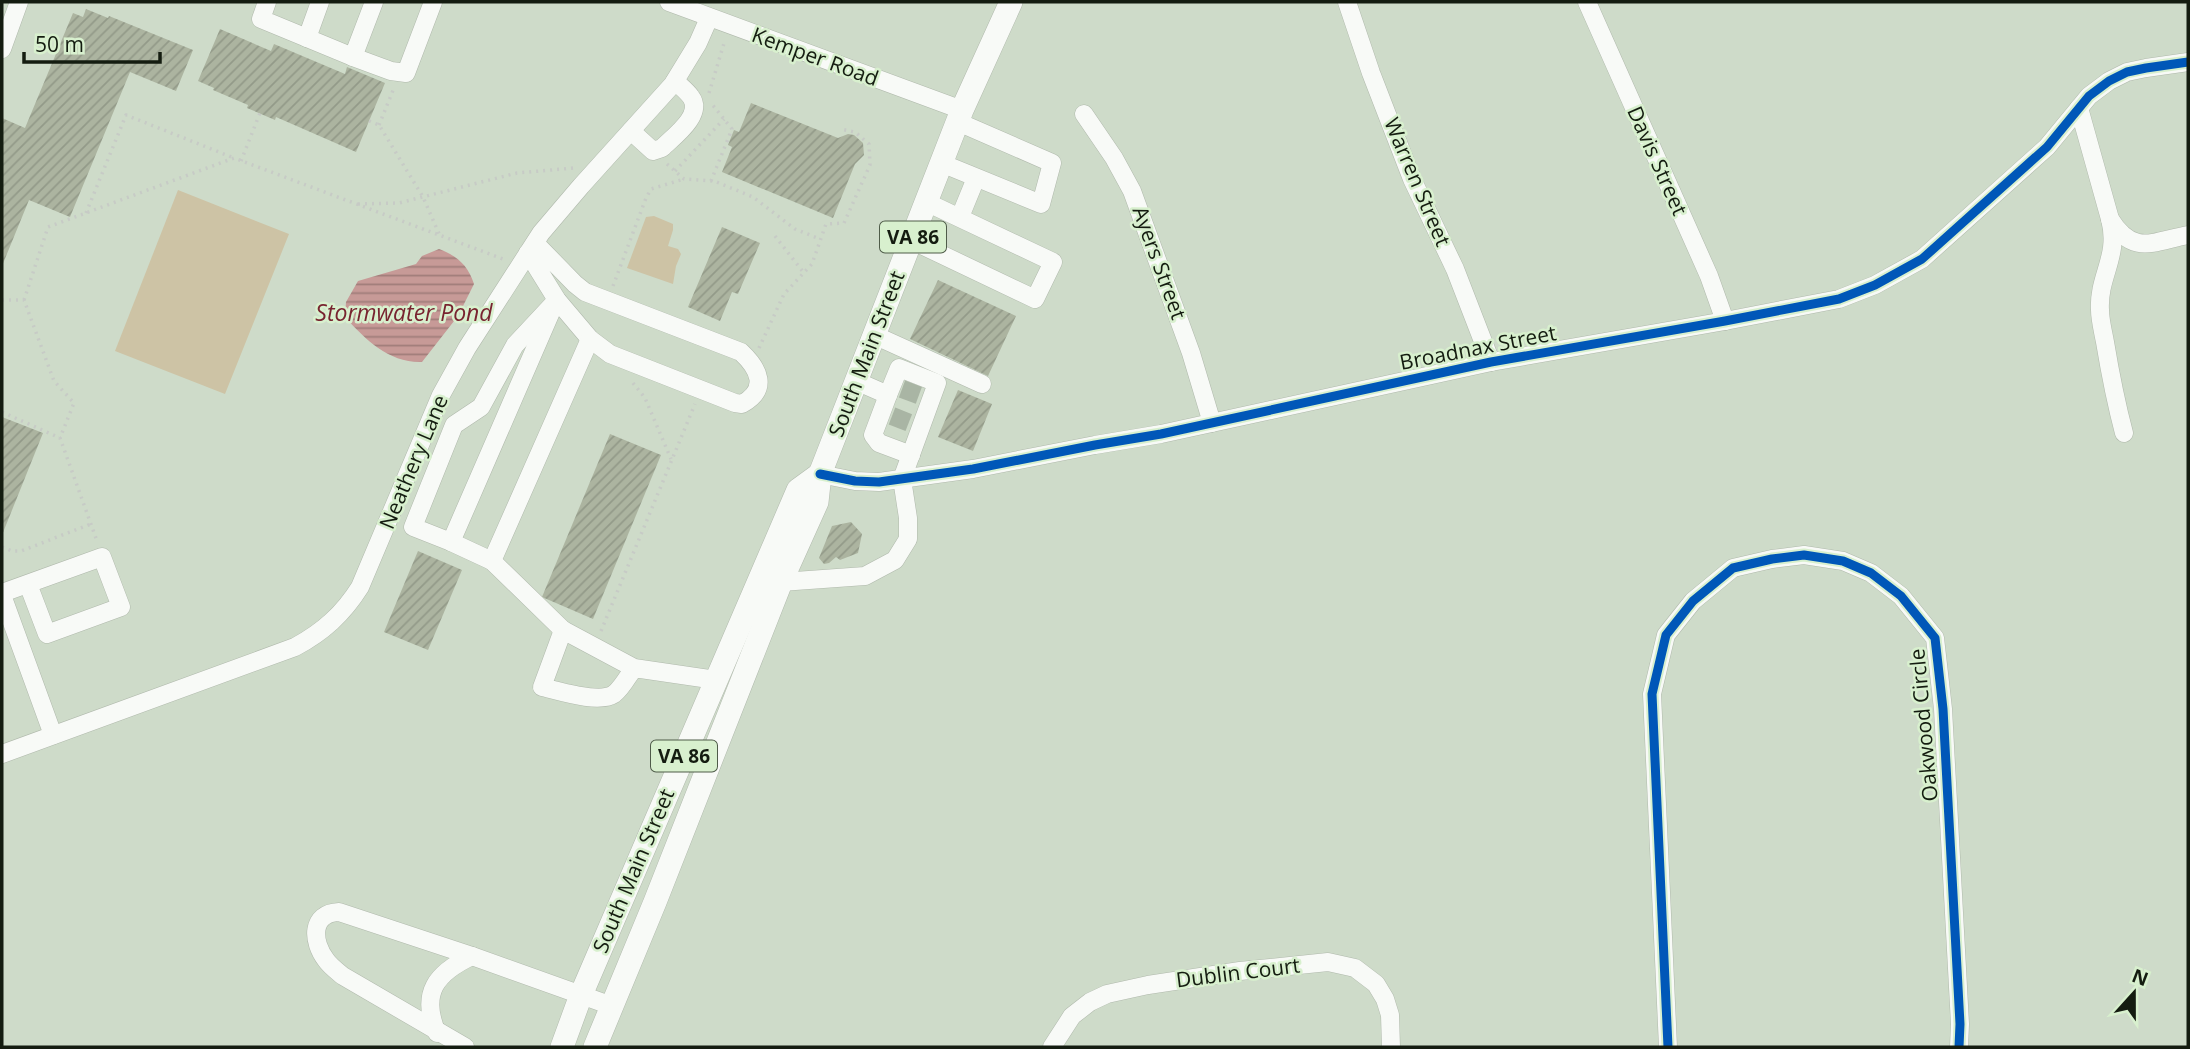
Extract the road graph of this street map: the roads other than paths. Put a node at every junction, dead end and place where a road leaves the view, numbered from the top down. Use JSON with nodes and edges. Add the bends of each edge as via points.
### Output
{"nodes":[{"id":1,"x":19,"y":2,"type":"edge"},
{"id":2,"x":267,"y":2,"type":"edge"},
{"id":3,"x":320,"y":2,"type":"edge"},
{"id":4,"x":374,"y":2,"type":"edge"},
{"id":5,"x":433,"y":2,"type":"edge"},
{"id":6,"x":669,"y":2,"type":"edge"},
{"id":7,"x":1011,"y":2,"type":"edge"},
{"id":8,"x":1347,"y":2,"type":"edge"},
{"id":9,"x":1587,"y":2,"type":"edge"},
{"id":10,"x":709,"y":18,"type":"junction"},
{"id":11,"x":307,"y":38,"type":"junction"},
{"id":12,"x":2,"y":49,"type":"edge"},
{"id":13,"x":353,"y":57,"type":"junction"},
{"id":14,"x":2188,"y":62,"type":"edge"},
{"id":15,"x":675,"y":81,"type":"junction"},
{"id":16,"x":2079,"y":108,"type":"junction"},
{"id":17,"x":1084,"y":114,"type":"dead end"},
{"id":18,"x":960,"y":116,"type":"junction"},
{"id":19,"x":631,"y":131,"type":"junction"},
{"id":20,"x":941,"y":163,"type":"junction"},
{"id":21,"x":976,"y":178,"type":"junction"},
{"id":22,"x":926,"y":202,"type":"junction"},
{"id":23,"x":960,"y":217,"type":"junction"},
{"id":24,"x":2110,"y":219,"type":"junction"},
{"id":25,"x":2188,"y":235,"type":"edge"},
{"id":26,"x":911,"y":240,"type":"junction"},
{"id":27,"x":528,"y":254,"type":"junction"},
{"id":28,"x":557,"y":300,"type":"junction"},
{"id":29,"x":1725,"y":321,"type":"junction"},
{"id":30,"x":874,"y":335,"type":"junction"},
{"id":31,"x":590,"y":339,"type":"junction"},
{"id":32,"x":1491,"y":362,"type":"junction"},
{"id":33,"x":856,"y":381,"type":"junction"},
{"id":34,"x":982,"y":384,"type":"dead end"},
{"id":35,"x":891,"y":399,"type":"junction"},
{"id":36,"x":1212,"y":423,"type":"junction"},
{"id":37,"x":2124,"y":433,"type":"dead end"},
{"id":38,"x":911,"y":454,"type":"junction"},
{"id":39,"x":820,"y":474,"type":"junction"},
{"id":40,"x":902,"y":479,"type":"junction"},
{"id":41,"x":451,"y":542,"type":"junction"},
{"id":42,"x":492,"y":561,"type":"junction"},
{"id":43,"x":781,"y":582,"type":"junction"},
{"id":44,"x":28,"y":584,"type":"junction"},
{"id":45,"x":2,"y":594,"type":"edge"},
{"id":46,"x":563,"y":630,"type":"junction"},
{"id":47,"x":634,"y":668,"type":"junction"},
{"id":48,"x":716,"y":680,"type":"junction"},
{"id":49,"x":53,"y":735,"type":"junction"},
{"id":50,"x":2,"y":754,"type":"edge"},
{"id":51,"x":472,"y":956,"type":"junction"},
{"id":52,"x":581,"y":995,"type":"junction"},
{"id":53,"x":612,"y":1006,"type":"junction"},
{"id":54,"x":438,"y":1033,"type":"junction"},
{"id":55,"x":465,"y":1047,"type":"edge"},
{"id":56,"x":562,"y":1047,"type":"edge"},
{"id":57,"x":595,"y":1047,"type":"edge"},
{"id":58,"x":1052,"y":1047,"type":"edge"},
{"id":59,"x":1391,"y":1047,"type":"edge"},
{"id":60,"x":1668,"y":1047,"type":"edge"},
{"id":61,"x":1959,"y":1047,"type":"edge"}],
"edges":[{"from":1,"to":12,"type":"street"},
{"from":2,"to":11,"type":"street","via":[[261,19]]},
{"from":3,"to":11,"type":"street"},
{"from":4,"to":13,"type":"street"},
{"from":5,"to":13,"type":"street","via":[[406,73]]},
{"from":6,"to":10,"type":"street","name":"Kemper Road"},
{"from":7,"to":18,"type":"main road","name":"South Main Street","number":"VA 86"},
{"from":8,"to":32,"type":"street","name":"Warren Street","via":[[1408,167]]},
{"from":9,"to":29,"type":"street","name":"Davis Street"},
{"from":10,"to":15,"type":"street","name":"Neathery Lane"},
{"from":10,"to":18,"type":"street","name":"Kemper Road"},
{"from":11,"to":13,"type":"street"},
{"from":14,"to":16,"type":"street","name":"Broadnax Street","via":[[2127,72],[2109,81]]},
{"from":15,"to":19,"type":"street","name":"Neathery Lane"},
{"from":15,"to":19,"type":"street","via":[[692,98],[691,119],[662,148],[653,151]]},
{"from":16,"to":24,"type":"street"},
{"from":16,"to":29,"type":"street","name":"Broadnax Street","via":[[2047,147],[1922,259],[1839,299]]},
{"from":17,"to":36,"type":"street","name":"Ayers Street","via":[[1132,191]]},
{"from":18,"to":20,"type":"main road","name":"South Main Street","number":"VA 86"},
{"from":18,"to":21,"type":"street","name":"Kemper Road","via":[[1052,163],[1041,204]]},
{"from":19,"to":27,"type":"street","name":"Neathery Lane","via":[[580,186]]},
{"from":20,"to":21,"type":"street"},
{"from":20,"to":22,"type":"main road","name":"South Main Street","number":"VA 86"},
{"from":21,"to":23,"type":"street"},
{"from":22,"to":23,"type":"street"},
{"from":22,"to":26,"type":"main road","name":"South Main Street","number":"VA 86"},
{"from":23,"to":26,"type":"street","via":[[1053,262],[1035,299]]},
{"from":24,"to":25,"type":"street","via":[[2125,239],[2135,244]]},
{"from":24,"to":37,"type":"street","via":[[2114,247],[2100,310]]},
{"from":26,"to":30,"type":"main road","name":"South Main Street","number":"VA 86"},
{"from":27,"to":28,"type":"street"},
{"from":27,"to":31,"type":"street","via":[[586,292],[741,352],[758,373],[759,383],[756,393],[742,404],[735,403],[610,354]]},
{"from":27,"to":49,"type":"street","name":"Neathery Lane","via":[[441,395],[360,587],[335,621],[295,647]]},
{"from":28,"to":31,"type":"street"},
{"from":28,"to":41,"type":"street"},
{"from":28,"to":41,"type":"street","via":[[515,345],[481,407],[454,425],[413,527]]},
{"from":29,"to":32,"type":"street","name":"Broadnax Street"},
{"from":30,"to":33,"type":"main road","name":"South Main Street","number":"VA 86"},
{"from":30,"to":34,"type":"street"},
{"from":31,"to":42,"type":"street"},
{"from":32,"to":36,"type":"street","name":"Broadnax Street"},
{"from":33,"to":35,"type":"street"},
{"from":33,"to":39,"type":"main road","name":"South Main Street","number":"VA 86"},
{"from":35,"to":38,"type":"street","via":[[873,435],[879,443]]},
{"from":35,"to":38,"type":"street","via":[[899,368],[937,383],[915,425]]},
{"from":36,"to":40,"type":"street","name":"Broadnax Street","via":[[1027,460]]},
{"from":38,"to":40,"type":"street"},
{"from":39,"to":40,"type":"street","name":"Broadnax Street","via":[[855,481]]},
{"from":39,"to":43,"type":"main road","name":"South Main Street","number":"VA 86","via":[[817,502]]},
{"from":39,"to":48,"type":"main road","name":"South Main Street","number":"VA 86","via":[[798,489]]},
{"from":40,"to":43,"type":"street","via":[[908,539],[895,560],[865,576]]},
{"from":41,"to":42,"type":"street"},
{"from":42,"to":46,"type":"street"},
{"from":43,"to":53,"type":"main road","name":"South Main Street","number":"VA 86"},
{"from":44,"to":44,"type":"street","via":[[47,634],[121,607],[102,556]]},
{"from":44,"to":45,"type":"street"},
{"from":45,"to":49,"type":"street"},
{"from":46,"to":47,"type":"street"},
{"from":46,"to":47,"type":"street","via":[[542,687],[607,697]]},
{"from":47,"to":48,"type":"street"},
{"from":48,"to":52,"type":"main road","name":"South Main Street","number":"VA 86"},
{"from":49,"to":50,"type":"street","name":"Neathery Lane"},
{"from":51,"to":52,"type":"street"},
{"from":51,"to":54,"type":"street","via":[[452,965],[436,982],[430,1016]]},
{"from":51,"to":54,"type":"street","via":[[339,912],[320,920],[315,931],[327,963]]},
{"from":52,"to":53,"type":"street"},
{"from":52,"to":56,"type":"main road","name":"South Main Street","number":"VA 86"},
{"from":53,"to":57,"type":"main road","name":"South Main Street","number":"VA 86"},
{"from":54,"to":55,"type":"street"},
{"from":58,"to":59,"type":"street","name":"Dublin Court","via":[[1072,1016],[1107,994],[1240,971],[1328,962],[1355,968],[1376,984],[1390,1016]]},
{"from":60,"to":61,"type":"street","name":"Oakwood Circle","via":[[1652,694],[1666,635],[1693,601],[1733,568],[1804,555],[1843,561],[1871,573],[1901,596],[1935,638],[1943,709]]}]}
